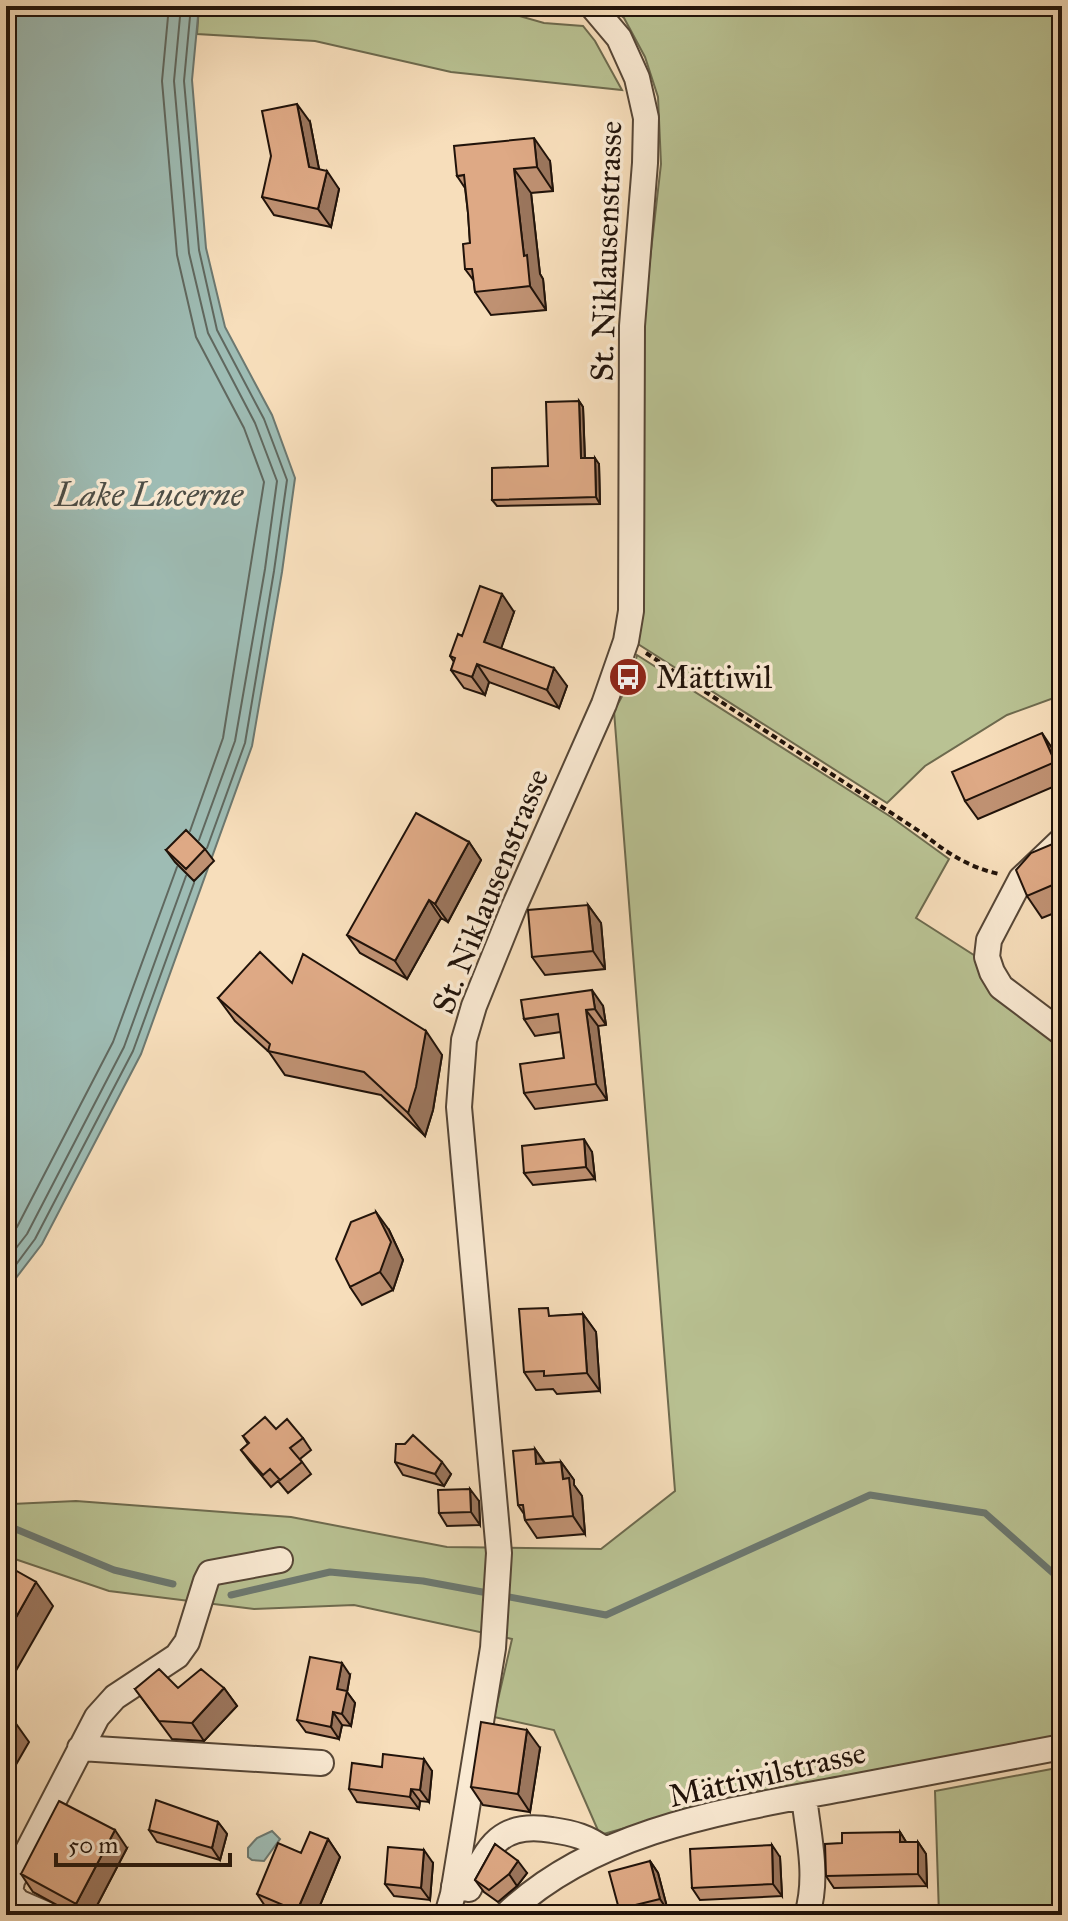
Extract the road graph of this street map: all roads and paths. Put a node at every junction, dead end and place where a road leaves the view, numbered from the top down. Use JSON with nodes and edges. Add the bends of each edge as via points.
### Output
{"nodes":[{"id":1,"x":592,"y":6,"type":"edge"},
{"id":2,"x":626,"y":641,"type":"junction"},
{"id":3,"x":1062,"y":840,"type":"edge"},
{"id":4,"x":1021,"y":879,"type":"junction"},
{"id":5,"x":1062,"y":1033,"type":"edge"},
{"id":6,"x":280,"y":1560,"type":"dead end"},
{"id":7,"x":1062,"y":1747,"type":"edge"},
{"id":8,"x":80,"y":1748,"type":"junction"},
{"id":9,"x":321,"y":1763,"type":"dead end"},
{"id":10,"x":804,"y":1796,"type":"junction"},
{"id":11,"x":605,"y":1850,"type":"junction"},
{"id":12,"x":454,"y":1886,"type":"junction"},
{"id":13,"x":48,"y":1915,"type":"edge"},
{"id":14,"x":447,"y":1915,"type":"edge"},
{"id":15,"x":506,"y":1915,"type":"edge"},
{"id":16,"x":807,"y":1915,"type":"edge"}],
"edges":[{"from":1,"to":2,"type":"street","name":"St. Niklausenstrasse","via":[[619,38],[637,78],[646,118],[632,326],[633,588]]},
{"from":2,"to":4,"type":"path","via":[[951,856],[976,869]]},
{"from":2,"to":12,"type":"street","name":"St. Niklausenstrasse","via":[[604,704],[496,949],[464,1040],[459,1107],[499,1553],[493,1648]]},
{"from":3,"to":4,"type":"street"},
{"from":4,"to":5,"type":"street","via":[[989,940],[987,957],[1001,987]]},
{"from":6,"to":8,"type":"street","via":[[210,1573],[187,1642],[177,1656],[115,1697]]},
{"from":7,"to":10,"type":"street","name":"Mättiwilstrasse"},
{"from":8,"to":9,"type":"street"},
{"from":8,"to":13,"type":"street","via":[[12,1881],[10,1892],[18,1902]]},
{"from":10,"to":11,"type":"street","name":"Mättiwilstrasse","via":[[700,1818]]},
{"from":10,"to":16,"type":"street","via":[[813,1875]]},
{"from":11,"to":12,"type":"street","via":[[576,1834],[514,1829],[482,1861],[469,1889]]},
{"from":11,"to":15,"type":"street","name":"Mättiwilstrasse","via":[[528,1894]]},
{"from":12,"to":14,"type":"street","name":"St. Niklausenstrasse"}]}
